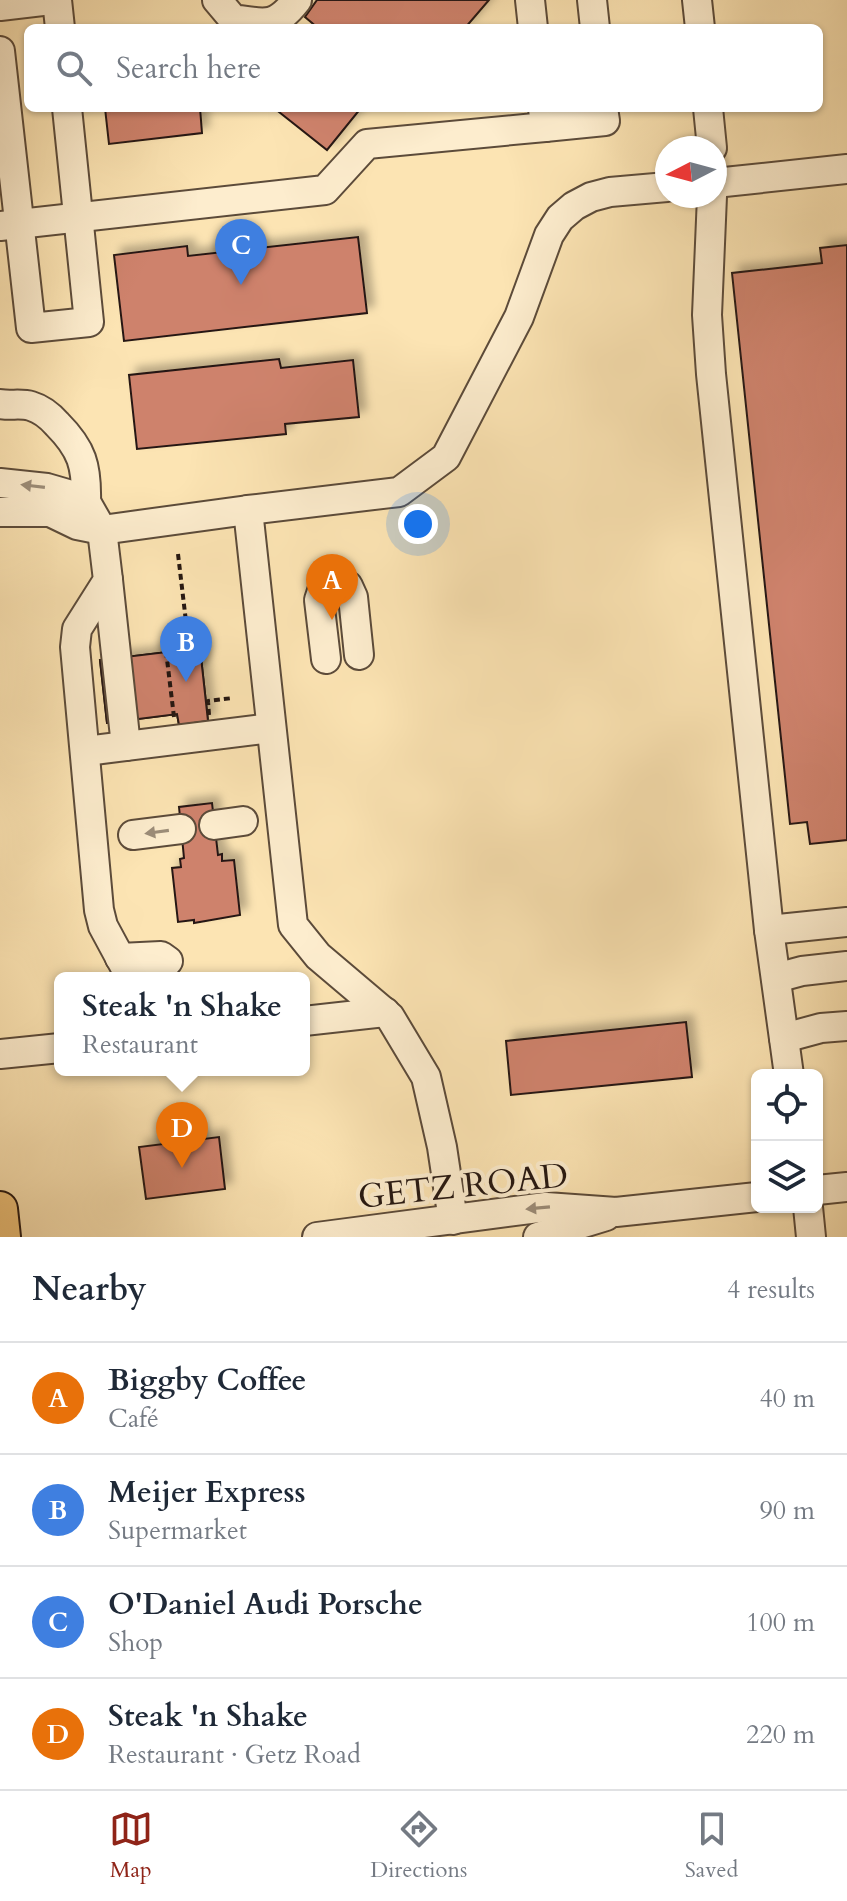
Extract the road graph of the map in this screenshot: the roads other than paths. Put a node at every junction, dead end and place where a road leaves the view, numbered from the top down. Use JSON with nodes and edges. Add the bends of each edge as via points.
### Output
{"nodes":[{"id":1,"x":51,"y":0,"type":"edge"},
{"id":2,"x":57,"y":0,"type":"edge"},
{"id":3,"x":217,"y":0,"type":"edge"},
{"id":4,"x":297,"y":0,"type":"edge"},
{"id":5,"x":530,"y":0,"type":"edge"},
{"id":6,"x":592,"y":0,"type":"edge"},
{"id":7,"x":697,"y":0,"type":"edge"},
{"id":8,"x":0,"y":6,"type":"edge"},
{"id":9,"x":60,"y":24,"type":"edge"},
{"id":10,"x":533,"y":24,"type":"edge"},
{"id":11,"x":595,"y":24,"type":"edge"},
{"id":12,"x":700,"y":24,"type":"edge"},
{"id":13,"x":0,"y":51,"type":"edge"},
{"id":14,"x":67,"y":112,"type":"edge"},
{"id":15,"x":604,"y":112,"type":"edge"},
{"id":16,"x":708,"y":112,"type":"edge"},
{"id":17,"x":544,"y":118,"type":"edge"},
{"id":18,"x":711,"y":136,"type":"edge"},
{"id":19,"x":847,"y":169,"type":"edge"},
{"id":20,"x":727,"y":182,"type":"edge"},
{"id":21,"x":655,"y":188,"type":"edge"},
{"id":22,"x":711,"y":208,"type":"edge"},
{"id":23,"x":77,"y":218,"type":"junction"},
{"id":24,"x":10,"y":225,"type":"edge"},
{"id":25,"x":0,"y":404,"type":"edge"},
{"id":26,"x":0,"y":483,"type":"edge"},
{"id":27,"x":86,"y":502,"type":"junction"},
{"id":28,"x":248,"y":510,"type":"junction"},
{"id":29,"x":0,"y":512,"type":"edge"},
{"id":30,"x":102,"y":530,"type":"junction"},
{"id":31,"x":108,"y":580,"type":"junction"},
{"id":32,"x":359,"y":655,"type":"dead end"},
{"id":33,"x":326,"y":659,"type":"dead end"},
{"id":34,"x":271,"y":728,"type":"junction"},
{"id":35,"x":126,"y":746,"type":"junction"},
{"id":36,"x":86,"y":751,"type":"junction"},
{"id":37,"x":243,"y":821,"type":"dead end"},
{"id":38,"x":214,"y":825,"type":"dead end"},
{"id":39,"x":181,"y":829,"type":"dead end"},
{"id":40,"x":133,"y":835,"type":"dead end"},
{"id":41,"x":847,"y":922,"type":"edge"},
{"id":42,"x":769,"y":930,"type":"junction"},
{"id":43,"x":847,"y":966,"type":"edge"},
{"id":44,"x":126,"y":968,"type":"edge"},
{"id":45,"x":158,"y":972,"type":"edge"},
{"id":46,"x":776,"y":978,"type":"junction"},
{"id":47,"x":385,"y":1012,"type":"junction"},
{"id":48,"x":310,"y":1020,"type":"edge"},
{"id":49,"x":847,"y":1026,"type":"edge"},
{"id":50,"x":784,"y":1038,"type":"junction"},
{"id":51,"x":54,"y":1049,"type":"edge"},
{"id":52,"x":0,"y":1054,"type":"edge"},
{"id":53,"x":788,"y":1069,"type":"edge"},
{"id":54,"x":847,"y":1187,"type":"edge"},
{"id":55,"x":823,"y":1189,"type":"edge"},
{"id":56,"x":751,"y":1198,"type":"edge"},
{"id":57,"x":0,"y":1209,"type":"edge"},
{"id":58,"x":616,"y":1212,"type":"junction"},
{"id":59,"x":809,"y":1213,"type":"edge"},
{"id":60,"x":453,"y":1220,"type":"junction"},
{"id":61,"x":3,"y":1237,"type":"edge"},
{"id":62,"x":317,"y":1237,"type":"edge"},
{"id":63,"x":538,"y":1237,"type":"edge"},
{"id":64,"x":811,"y":1237,"type":"edge"}],
"edges":[{"from":1,"to":8,"type":"street"},
{"from":2,"to":9,"type":"street"},
{"from":3,"to":4,"type":"street","via":[[233,19],[266,24],[285,16]]},
{"from":5,"to":10,"type":"street"},
{"from":6,"to":11,"type":"street"},
{"from":7,"to":12,"type":"street"},
{"from":13,"to":24,"type":"street"},
{"from":14,"to":23,"type":"street"},
{"from":15,"to":17,"type":"street","via":[[605,121]]},
{"from":16,"to":18,"type":"street"},
{"from":17,"to":23,"type":"street","via":[[367,144],[325,190]]},
{"from":19,"to":20,"type":"street"},
{"from":21,"to":28,"type":"street","via":[[591,197],[560,218],[519,317],[446,457],[399,492]]},
{"from":22,"to":42,"type":"street","via":[[707,315],[711,374]]},
{"from":23,"to":24,"type":"street"},
{"from":23,"to":24,"type":"street","via":[[89,322],[31,328]]},
{"from":25,"to":27,"type":"street","via":[[33,406],[72,440],[87,479]]},
{"from":27,"to":26,"type":"street","one_way":true,"via":[[47,488]]},
{"from":27,"to":30,"type":"street"},
{"from":28,"to":30,"type":"street"},
{"from":28,"to":34,"type":"street"},
{"from":29,"to":30,"type":"street","via":[[50,512]]},
{"from":30,"to":31,"type":"street"},
{"from":31,"to":35,"type":"street"},
{"from":31,"to":36,"type":"street","via":[[77,629]]},
{"from":32,"to":33,"type":"street","via":[[353,597],[348,586],[335,582],[323,588],[319,600]]},
{"from":34,"to":35,"type":"street"},
{"from":34,"to":47,"type":"street","via":[[293,925],[318,956]]},
{"from":35,"to":36,"type":"street"},
{"from":36,"to":44,"type":"street","via":[[99,910]]},
{"from":37,"to":38,"type":"street"},
{"from":39,"to":40,"type":"street","one_way":true},
{"from":41,"to":42,"type":"street"},
{"from":42,"to":46,"type":"street"},
{"from":43,"to":46,"type":"street"},
{"from":44,"to":45,"type":"street","via":[[161,956],[168,961]]},
{"from":46,"to":50,"type":"street"},
{"from":47,"to":48,"type":"street"},
{"from":47,"to":60,"type":"street","via":[[426,1077]]},
{"from":49,"to":50,"type":"street"},
{"from":50,"to":53,"type":"street"},
{"from":51,"to":52,"type":"street"},
{"from":54,"to":55,"type":"street"},
{"from":56,"to":58,"type":"street","name":"GETZ ROAD"},
{"from":57,"to":61,"type":"main road"},
{"from":58,"to":60,"type":"street","name":"GETZ ROAD","one_way":true,"via":[[546,1207]]},
{"from":58,"to":63,"type":"street","name":"GETZ ROAD"},
{"from":59,"to":64,"type":"street"},
{"from":60,"to":62,"type":"street","name":"GETZ ROAD"}]}
